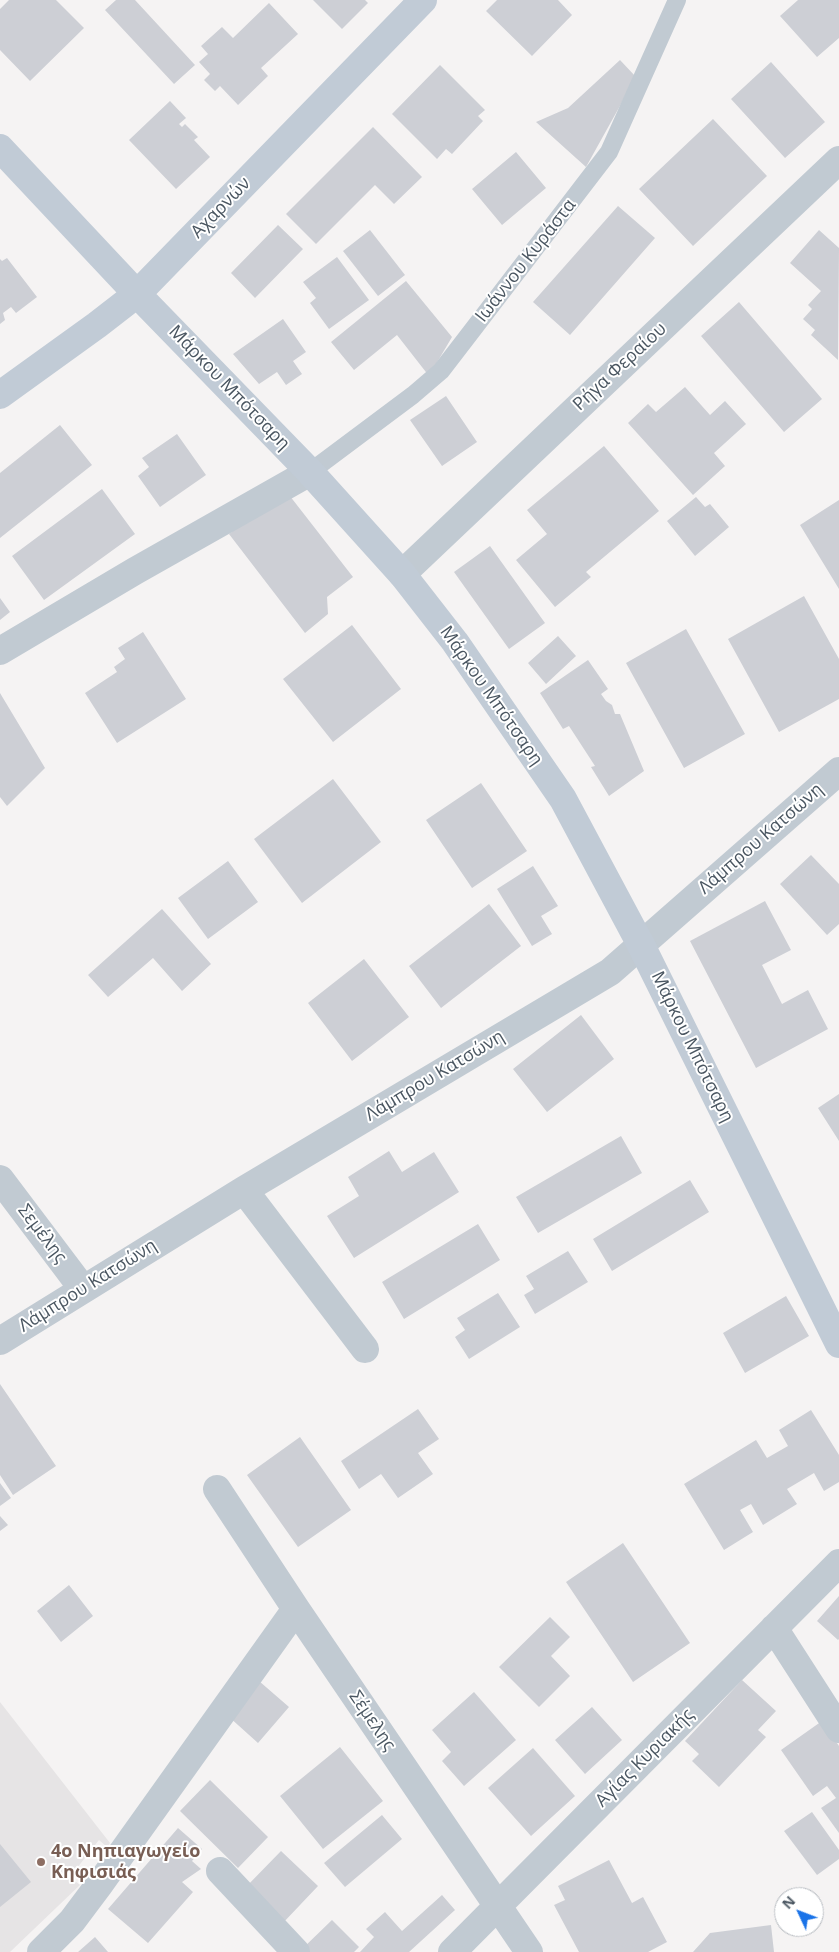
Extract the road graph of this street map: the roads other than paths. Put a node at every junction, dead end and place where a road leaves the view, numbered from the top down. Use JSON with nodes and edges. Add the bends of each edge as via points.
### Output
{"nodes":[{"id":1,"x":423,"y":0,"type":"edge"},
{"id":2,"x":677,"y":0,"type":"edge"},
{"id":3,"x":0,"y":148,"type":"edge"},
{"id":4,"x":839,"y":160,"type":"edge"},
{"id":5,"x":137,"y":294,"type":"junction"},
{"id":6,"x":0,"y":395,"type":"edge"},
{"id":7,"x":310,"y":472,"type":"junction"},
{"id":8,"x":402,"y":574,"type":"junction"},
{"id":9,"x":0,"y":651,"type":"edge"},
{"id":10,"x":839,"y":771,"type":"edge"},
{"id":11,"x":641,"y":945,"type":"junction"},
{"id":12,"x":0,"y":1179,"type":"edge"},
{"id":13,"x":244,"y":1190,"type":"junction"},
{"id":14,"x":83,"y":1289,"type":"junction"},
{"id":15,"x":0,"y":1340,"type":"edge"},
{"id":16,"x":839,"y":1344,"type":"edge"},
{"id":17,"x":365,"y":1349,"type":"dead end"},
{"id":18,"x":217,"y":1489,"type":"dead end"},
{"id":19,"x":839,"y":1563,"type":"edge"},
{"id":20,"x":296,"y":1609,"type":"junction"},
{"id":21,"x":774,"y":1628,"type":"junction"},
{"id":22,"x":839,"y":1729,"type":"edge"},
{"id":23,"x":220,"y":1871,"type":"dead end"},
{"id":24,"x":497,"y":1906,"type":"junction"},
{"id":25,"x":41,"y":1952,"type":"edge"},
{"id":26,"x":296,"y":1952,"type":"edge"},
{"id":27,"x":452,"y":1952,"type":"edge"},
{"id":28,"x":529,"y":1952,"type":"edge"}],
"edges":[{"from":1,"to":5,"type":"street","name":"Αχαρνών"},
{"from":2,"to":7,"type":"lane","name":"Ιωάννου Κυράστα","via":[[609,152],[471,332],[440,371],[413,395]]},
{"from":3,"to":5,"type":"street","name":"Μάρκου Μπότσαρη"},
{"from":4,"to":8,"type":"street","name":"Ρήγα Φεραίου"},
{"from":5,"to":6,"type":"street","name":"Αχαρνών"},
{"from":5,"to":7,"type":"street","name":"Μάρκου Μπότσαρη"},
{"from":7,"to":8,"type":"street","name":"Μάρκου Μπότσαρη"},
{"from":7,"to":9,"type":"street"},
{"from":8,"to":11,"type":"street","name":"Μάρκου Μπότσαρη","via":[[454,642],[563,799]]},
{"from":10,"to":11,"type":"street","name":"Λάμπρου Κατσώνη"},
{"from":11,"to":13,"type":"street","name":"Λάμπρου Κατσώνη","via":[[610,972]]},
{"from":11,"to":16,"type":"street","name":"Μάρκου Μπότσαρη"},
{"from":12,"to":14,"type":"street","name":"Σεμέλης"},
{"from":13,"to":14,"type":"street","name":"Λάμπρου Κατσώνη"},
{"from":13,"to":17,"type":"street"},
{"from":14,"to":15,"type":"street","name":"Λάμπρου Κατσώνη"},
{"from":18,"to":20,"type":"street","name":"Σέμελης"},
{"from":19,"to":21,"type":"street","name":"Αγίας Κυριακής"},
{"from":20,"to":24,"type":"street","name":"Σέμελης"},
{"from":20,"to":25,"type":"street","via":[[99,1885],[72,1921]]},
{"from":21,"to":22,"type":"street"},
{"from":21,"to":24,"type":"street","name":"Αγίας Κυριακής"},
{"from":23,"to":26,"type":"street"},
{"from":24,"to":27,"type":"street","name":"Αγίας Κυριακής"},
{"from":24,"to":28,"type":"street","name":"Σέμελης"}]}
